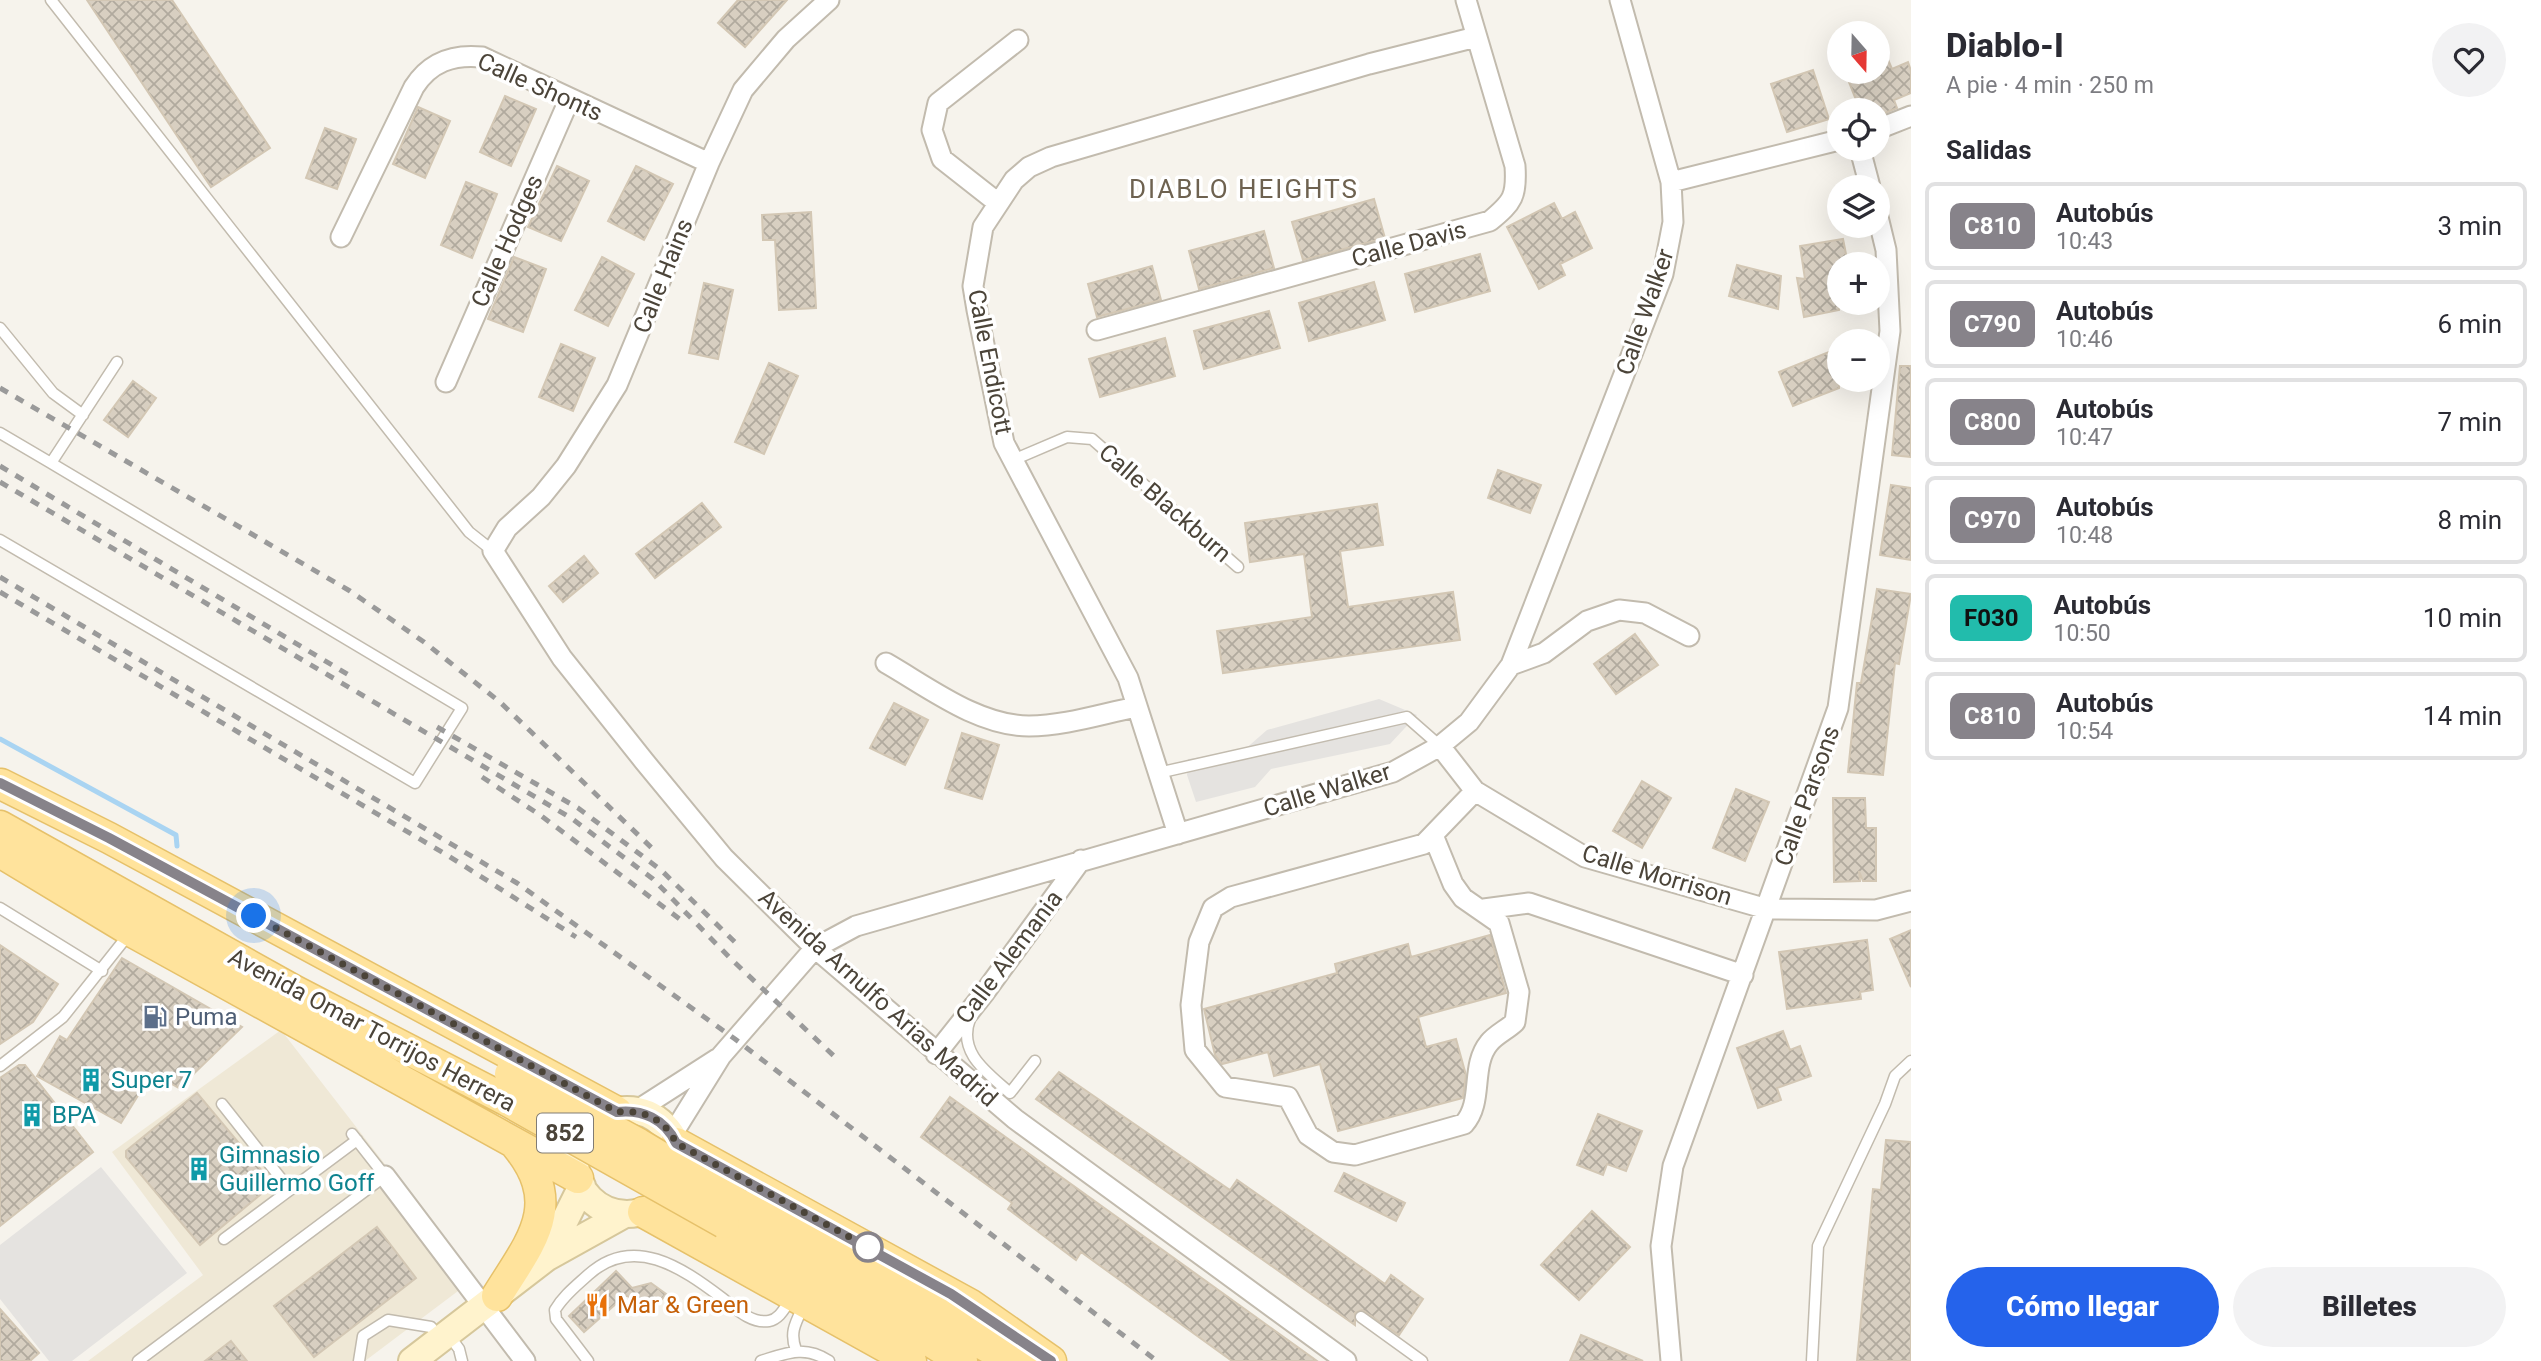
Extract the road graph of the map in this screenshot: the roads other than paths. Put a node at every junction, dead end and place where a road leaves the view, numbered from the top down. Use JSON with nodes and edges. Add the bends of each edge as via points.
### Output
{"nodes":[{"id":1,"x":51,"y":0,"type":"edge"},
{"id":2,"x":829,"y":0,"type":"edge"},
{"id":3,"x":1466,"y":0,"type":"edge"},
{"id":4,"x":1620,"y":0,"type":"edge"},
{"id":5,"x":1476,"y":37,"type":"junction"},
{"id":6,"x":1018,"y":40,"type":"dead end"},
{"id":7,"x":569,"y":100,"type":"junction"},
{"id":8,"x":1911,"y":116,"type":"edge"},
{"id":9,"x":1890,"y":124,"type":"edge"},
{"id":10,"x":1827,"y":144,"type":"edge"},
{"id":11,"x":709,"y":163,"type":"junction"},
{"id":12,"x":1671,"y":182,"type":"junction"},
{"id":13,"x":998,"y":203,"type":"junction"},
{"id":14,"x":341,"y":237,"type":"dead end"},
{"id":15,"x":1883,"y":238,"type":"edge"},
{"id":16,"x":0,"y":328,"type":"edge"},
{"id":17,"x":1097,"y":330,"type":"dead end"},
{"id":18,"x":117,"y":362,"type":"dead end"},
{"id":19,"x":446,"y":382,"type":"dead end"},
{"id":20,"x":83,"y":415,"type":"junction"},
{"id":21,"x":0,"y":433,"type":"edge"},
{"id":22,"x":1012,"y":460,"type":"junction"},
{"id":23,"x":51,"y":463,"type":"junction"},
{"id":24,"x":0,"y":540,"type":"edge"},
{"id":25,"x":493,"y":551,"type":"junction"},
{"id":26,"x":1238,"y":567,"type":"dead end"},
{"id":27,"x":1689,"y":636,"type":"dead end"},
{"id":28,"x":886,"y":663,"type":"dead end"},
{"id":29,"x":1511,"y":665,"type":"junction"},
{"id":30,"x":1136,"y":707,"type":"junction"},
{"id":31,"x":1440,"y":746,"type":"junction"},
{"id":32,"x":1158,"y":773,"type":"junction"},
{"id":33,"x":0,"y":783,"type":"edge"},
{"id":34,"x":1475,"y":791,"type":"junction"},
{"id":35,"x":0,"y":826,"type":"edge"},
{"id":36,"x":1178,"y":834,"type":"junction"},
{"id":37,"x":1433,"y":835,"type":"junction"},
{"id":38,"x":0,"y":852,"type":"edge"},
{"id":39,"x":1081,"y":860,"type":"junction"},
{"id":40,"x":1911,"y":901,"type":"edge"},
{"id":41,"x":0,"y":908,"type":"edge"},
{"id":42,"x":1484,"y":909,"type":"junction"},
{"id":43,"x":1766,"y":909,"type":"junction"},
{"id":44,"x":131,"y":931,"type":"junction"},
{"id":45,"x":815,"y":948,"type":"junction"},
{"id":46,"x":102,"y":971,"type":"junction"},
{"id":47,"x":1742,"y":975,"type":"junction"},
{"id":48,"x":976,"y":1004,"type":"junction"},
{"id":49,"x":936,"y":1054,"type":"junction"},
{"id":50,"x":721,"y":1056,"type":"junction"},
{"id":51,"x":1035,"y":1061,"type":"dead end"},
{"id":52,"x":1911,"y":1061,"type":"edge"},
{"id":53,"x":0,"y":1066,"type":"edge"},
{"id":54,"x":511,"y":1078,"type":"junction"},
{"id":55,"x":222,"y":1104,"type":"dead end"},
{"id":56,"x":626,"y":1111,"type":"junction"},
{"id":57,"x":487,"y":1126,"type":"junction"},
{"id":58,"x":674,"y":1139,"type":"junction"},
{"id":59,"x":514,"y":1142,"type":"junction"},
{"id":60,"x":385,"y":1176,"type":"junction"},
{"id":61,"x":580,"y":1182,"type":"junction"},
{"id":62,"x":290,"y":1190,"type":"junction"},
{"id":63,"x":741,"y":1206,"type":"junction"},
{"id":64,"x":634,"y":1213,"type":"junction"},
{"id":65,"x":224,"y":1239,"type":"dead end"},
{"id":66,"x":722,"y":1256,"type":"junction"},
{"id":67,"x":546,"y":1258,"type":"junction"},
{"id":68,"x":799,"y":1299,"type":"junction"},
{"id":69,"x":491,"y":1301,"type":"junction"},
{"id":70,"x":1361,"y":1317,"type":"dead end"},
{"id":71,"x":444,"y":1336,"type":"junction"},
{"id":72,"x":796,"y":1350,"type":"junction"},
{"id":73,"x":138,"y":1361,"type":"edge"},
{"id":74,"x":359,"y":1361,"type":"edge"},
{"id":75,"x":412,"y":1361,"type":"edge"},
{"id":76,"x":461,"y":1361,"type":"edge"},
{"id":77,"x":524,"y":1361,"type":"edge"},
{"id":78,"x":588,"y":1361,"type":"edge"},
{"id":79,"x":761,"y":1361,"type":"edge"},
{"id":80,"x":829,"y":1361,"type":"edge"},
{"id":81,"x":911,"y":1361,"type":"edge"},
{"id":82,"x":962,"y":1361,"type":"edge"},
{"id":83,"x":1013,"y":1361,"type":"edge"},
{"id":84,"x":1051,"y":1361,"type":"edge"},
{"id":85,"x":1346,"y":1361,"type":"edge"},
{"id":86,"x":1422,"y":1361,"type":"edge"},
{"id":87,"x":1671,"y":1361,"type":"edge"},
{"id":88,"x":1812,"y":1361,"type":"edge"}],
"edges":[{"from":1,"to":25,"type":"lane","via":[[469,532]]},
{"from":2,"to":11,"type":"street","name":"Calle Hains","via":[[786,39],[743,90]]},
{"from":3,"to":5,"type":"street","name":"Calle Davis"},
{"from":4,"to":12,"type":"street","name":"Calle Walker"},
{"from":5,"to":13,"type":"street","name":"Calle Endicott","via":[[1051,157],[1014,180]]},
{"from":5,"to":17,"type":"street","name":"Calle Davis","via":[[1515,166],[1516,189],[1509,206],[1490,222]]},
{"from":6,"to":13,"type":"street","via":[[938,103],[932,130],[942,159]]},
{"from":7,"to":11,"type":"street","name":"Calle Shonts"},
{"from":7,"to":14,"type":"street","name":"Calle Shonts","via":[[482,57],[464,55],[441,61],[414,87]]},
{"from":7,"to":19,"type":"street","name":"Calle Hodges"},
{"from":8,"to":9,"type":"street"},
{"from":10,"to":12,"type":"street"},
{"from":11,"to":25,"type":"street","name":"Calle Hains","via":[[617,386],[566,466],[507,528]]},
{"from":12,"to":29,"type":"street","name":"Calle Walker","via":[[1673,222],[1663,274]]},
{"from":13,"to":22,"type":"street","name":"Calle Endicott","via":[[983,227],[973,286],[1004,443]]},
{"from":15,"to":43,"type":"street","name":"Calle Parsons","via":[[1890,331],[1839,708]]},
{"from":16,"to":20,"type":"lane","via":[[53,393]]},
{"from":18,"to":20,"type":"lane"},
{"from":20,"to":23,"type":"lane"},
{"from":21,"to":23,"type":"lane"},
{"from":22,"to":26,"type":"lane","name":"Calle Blackburn","via":[[1067,437],[1092,439]]},
{"from":22,"to":30,"type":"street","name":"Calle Endicott","via":[[1128,678]]},
{"from":23,"to":24,"type":"lane","via":[[461,708],[415,783]]},
{"from":25,"to":45,"type":"street","name":"Avenida Arnulfo Arias Madrid","via":[[562,658],[643,761],[724,858]]},
{"from":27,"to":29,"type":"street","via":[[1645,612],[1619,610],[1587,621],[1544,653]]},
{"from":28,"to":30,"type":"street","via":[[968,709],[1005,724],[1054,724]]},
{"from":29,"to":31,"type":"street","name":"Calle Walker","via":[[1469,722]]},
{"from":30,"to":32,"type":"street","name":"Calle Endicott"},
{"from":31,"to":32,"type":"lane","via":[[1407,717]]},
{"from":31,"to":34,"type":"street","name":"Calle Morrison"},
{"from":31,"to":36,"type":"street","name":"Calle Walker","via":[[1393,772]]},
{"from":32,"to":36,"type":"street","name":"Calle Endicott"},
{"from":33,"to":54,"type":"main road","name":"Avenida Omar Torrijos Herrera","number":"852"},
{"from":34,"to":37,"type":"street"},
{"from":34,"to":43,"type":"street","name":"Calle Morrison","via":[[1585,857]]},
{"from":35,"to":54,"type":"main road","name":"Avenida Omar Torrijos Herrera","number":"852","via":[[295,991]]},
{"from":36,"to":39,"type":"street","name":"Calle Walker"},
{"from":37,"to":42,"type":"street","via":[[1453,884],[1463,898]]},
{"from":37,"to":42,"type":"street","via":[[1424,844],[1231,897],[1213,908],[1199,942],[1191,1005],[1195,1050],[1225,1087],[1288,1097],[1308,1135],[1333,1152],[1355,1155],[1464,1124],[1472,1115],[1481,1060],[1489,1043],[1515,1021],[1519,1005],[1499,923]]},
{"from":38,"to":44,"type":"main road"},
{"from":39,"to":45,"type":"street","name":"Calle Walker","via":[[856,926]]},
{"from":39,"to":48,"type":"street","name":"Calle Alemania"},
{"from":40,"to":43,"type":"street","name":"Calle Morrison","via":[[1876,910]]},
{"from":41,"to":46,"type":"lane"},
{"from":42,"to":47,"type":"street","via":[[1529,903]]},
{"from":43,"to":47,"type":"street","name":"Calle Parsons"},
{"from":44,"to":46,"type":"lane"},
{"from":44,"to":57,"type":"main road"},
{"from":45,"to":49,"type":"street","name":"Avenida Arnulfo Arias Madrid"},
{"from":45,"to":50,"type":"street","name":"Calle Walker"},
{"from":46,"to":53,"type":"lane","via":[[63,1017]]},
{"from":47,"to":87,"type":"street","name":"Calle Parsons","via":[[1673,1166],[1661,1246]]},
{"from":48,"to":49,"type":"street","name":"Calle Alemania"},
{"from":48,"to":51,"type":"lane","via":[[966,1028],[967,1046],[976,1062],[1010,1093]]},
{"from":49,"to":85,"type":"street","name":"Avenida Arnulfo Arias Madrid","via":[[1015,1119]]},
{"from":50,"to":56,"type":"street","name":"Calle Walker"},
{"from":50,"to":58,"type":"street","name":"Calle Walker"},
{"from":52,"to":88,"type":"lane","via":[[1895,1076],[1818,1246]]},
{"from":54,"to":56,"type":"main road"},
{"from":54,"to":57,"type":"main road","via":[[532,1078],[530,1106],[516,1122]]},
{"from":54,"to":63,"type":"main road","name":"Avenida Omar Torrijos Herrera","number":"852","bridge":true,"via":[[639,1144]]},
{"from":55,"to":62,"type":"lane"},
{"from":56,"to":58,"type":"street","via":[[654,1118]]},
{"from":56,"to":61,"type":"street","via":[[597,1121],[582,1137],[576,1159]]},
{"from":57,"to":59,"type":"main road"},
{"from":58,"to":63,"type":"main road"},
{"from":58,"to":64,"type":"street","via":[[678,1176],[670,1192],[659,1204]]},
{"from":59,"to":61,"type":"main road"},
{"from":59,"to":69,"type":"main road","via":[[535,1174],[542,1209],[536,1232]]},
{"from":60,"to":62,"type":"lane","via":[[354,1137]]},
{"from":60,"to":69,"type":"street"},
{"from":60,"to":73,"type":"lane"},
{"from":61,"to":64,"type":"street","via":[[602,1208]]},
{"from":61,"to":67,"type":"street"},
{"from":62,"to":65,"type":"lane"},
{"from":63,"to":66,"type":"main road","via":[[744,1188],[729,1192],[713,1207],[709,1237]]},
{"from":63,"to":82,"type":"main road","name":"Avenida Omar Torrijos Herrera","via":[[888,1315]]},
{"from":63,"to":83,"type":"main road","name":"Avenida Omar Torrijos Herrera"},
{"from":63,"to":84,"type":"main road","via":[[971,1305]]},
{"from":64,"to":66,"type":"main road"},
{"from":64,"to":67,"type":"street"},
{"from":66,"to":68,"type":"main road"},
{"from":67,"to":69,"type":"street"},
{"from":68,"to":72,"type":"lane","via":[[792,1339]]},
{"from":68,"to":78,"type":"lane","via":[[770,1321],[753,1319],[660,1260],[634,1254],[615,1256],[563,1297],[555,1310],[556,1319]]},
{"from":68,"to":81,"type":"main road"},
{"from":69,"to":71,"type":"street"},
{"from":69,"to":77,"type":"street"},
{"from":70,"to":86,"type":"lane"},
{"from":71,"to":74,"type":"lane","via":[[431,1327],[388,1320],[363,1336]]},
{"from":71,"to":75,"type":"street"},
{"from":71,"to":76,"type":"lane","via":[[459,1349]]},
{"from":72,"to":79,"type":"lane"},
{"from":72,"to":80,"type":"lane","via":[[816,1352]]}]}
